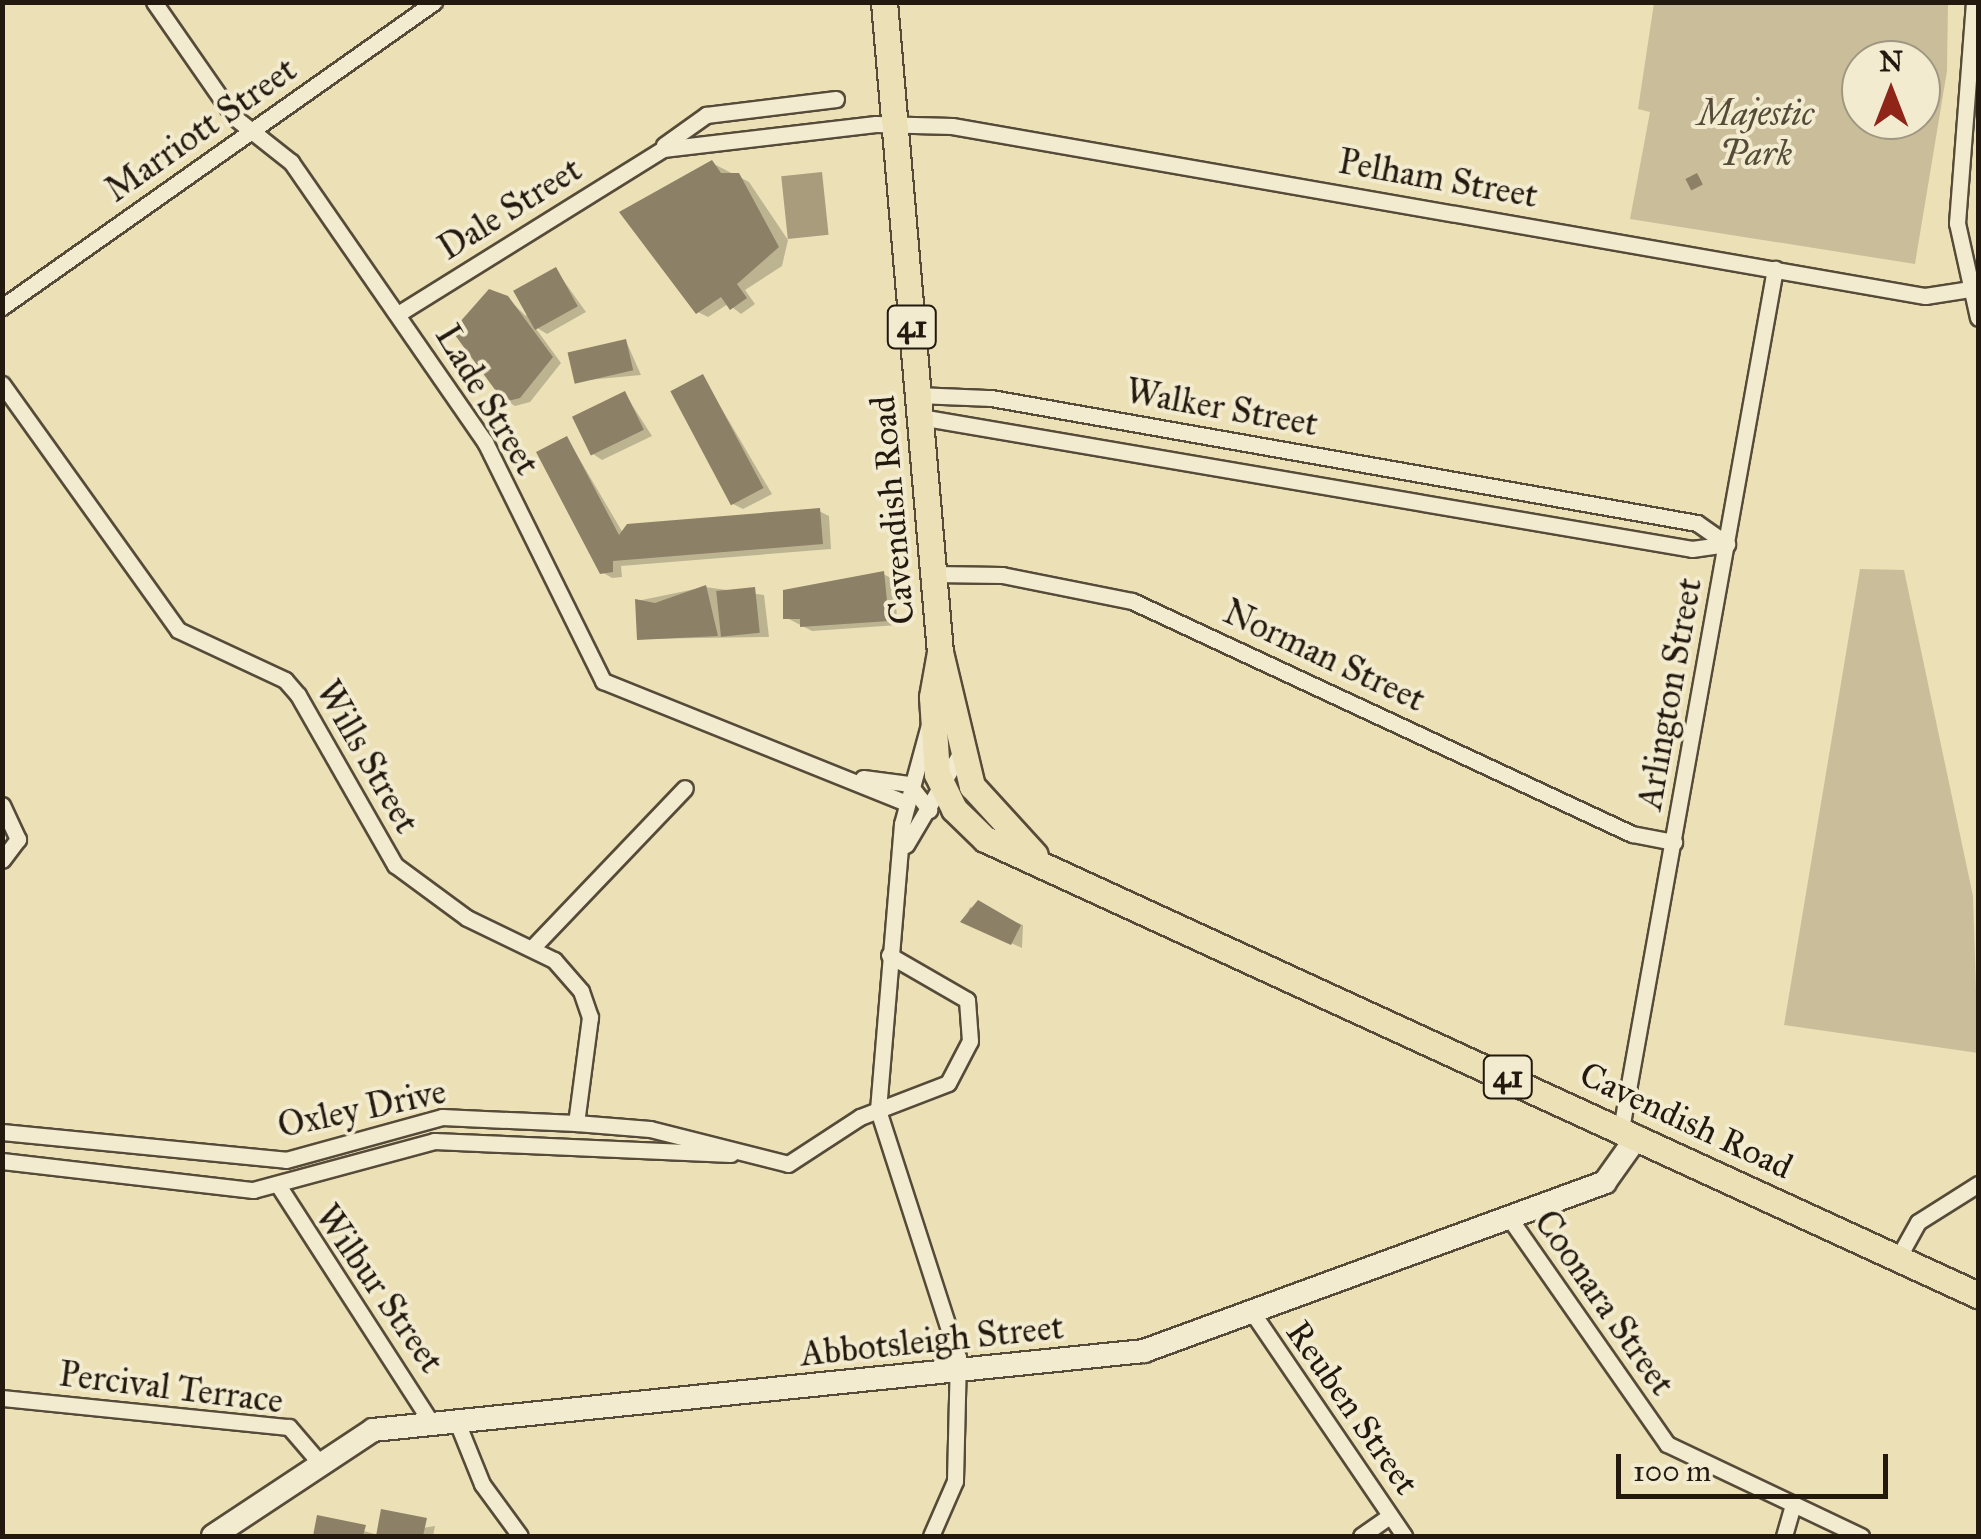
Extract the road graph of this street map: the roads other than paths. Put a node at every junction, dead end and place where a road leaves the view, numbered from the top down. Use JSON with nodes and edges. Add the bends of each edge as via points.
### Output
{"nodes":[{"id":1,"x":154,"y":2,"type":"edge"},
{"id":2,"x":434,"y":2,"type":"edge"},
{"id":3,"x":884,"y":2,"type":"edge"},
{"id":4,"x":1974,"y":2,"type":"edge"},
{"id":5,"x":836,"y":98,"type":"dead end"},
{"id":6,"x":895,"y":124,"type":"junction"},
{"id":7,"x":252,"y":131,"type":"junction"},
{"id":8,"x":653,"y":154,"type":"junction"},
{"id":9,"x":1775,"y":268,"type":"junction"},
{"id":10,"x":1970,"y":289,"type":"junction"},
{"id":11,"x":2,"y":306,"type":"edge"},
{"id":12,"x":398,"y":314,"type":"junction"},
{"id":13,"x":1978,"y":318,"type":"edge"},
{"id":14,"x":2,"y":384,"type":"edge"},
{"id":15,"x":919,"y":406,"type":"junction"},
{"id":16,"x":1516,"y":490,"type":"junction"},
{"id":17,"x":1511,"y":518,"type":"junction"},
{"id":18,"x":1726,"y":544,"type":"junction"},
{"id":19,"x":934,"y":574,"type":"junction"},
{"id":20,"x":940,"y":652,"type":"junction"},
{"id":21,"x":932,"y":718,"type":"junction"},
{"id":22,"x":960,"y":752,"type":"junction"},
{"id":23,"x":863,"y":778,"type":"junction"},
{"id":24,"x":910,"y":784,"type":"junction"},
{"id":25,"x":684,"y":788,"type":"dead end"},
{"id":26,"x":935,"y":798,"type":"junction"},
{"id":27,"x":906,"y":802,"type":"junction"},
{"id":28,"x":2,"y":805,"type":"edge"},
{"id":29,"x":1674,"y":842,"type":"junction"},
{"id":30,"x":906,"y":845,"type":"junction"},
{"id":31,"x":1038,"y":858,"type":"junction"},
{"id":32,"x":2,"y":860,"type":"edge"},
{"id":33,"x":532,"y":948,"type":"junction"},
{"id":34,"x":889,"y":956,"type":"junction"},
{"id":35,"x":878,"y":1110,"type":"junction"},
{"id":36,"x":576,"y":1123,"type":"junction"},
{"id":37,"x":2,"y":1132,"type":"edge"},
{"id":38,"x":1629,"y":1133,"type":"junction"},
{"id":39,"x":730,"y":1154,"type":"junction"},
{"id":40,"x":2,"y":1162,"type":"edge"},
{"id":41,"x":1978,"y":1184,"type":"edge"},
{"id":42,"x":280,"y":1188,"type":"junction"},
{"id":43,"x":1508,"y":1216,"type":"junction"},
{"id":44,"x":1898,"y":1258,"type":"junction"},
{"id":45,"x":1978,"y":1295,"type":"edge"},
{"id":46,"x":1252,"y":1312,"type":"junction"},
{"id":47,"x":957,"y":1374,"type":"junction"},
{"id":48,"x":2,"y":1398,"type":"edge"},
{"id":49,"x":457,"y":1422,"type":"junction"},
{"id":50,"x":432,"y":1424,"type":"junction"},
{"id":51,"x":319,"y":1462,"type":"junction"},
{"id":52,"x":1792,"y":1504,"type":"junction"},
{"id":53,"x":1390,"y":1516,"type":"junction"},
{"id":54,"x":213,"y":1536,"type":"edge"},
{"id":55,"x":520,"y":1536,"type":"edge"},
{"id":56,"x":931,"y":1536,"type":"edge"},
{"id":57,"x":1362,"y":1536,"type":"edge"},
{"id":58,"x":1404,"y":1536,"type":"edge"},
{"id":59,"x":1784,"y":1536,"type":"edge"},
{"id":60,"x":1862,"y":1536,"type":"edge"}],
"edges":[{"from":1,"to":7,"type":"street","name":"Lade Street"},
{"from":2,"to":7,"type":"street","name":"Marriott Street"},
{"from":3,"to":6,"type":"main road","name":"Cavendish Road","number":"41"},
{"from":4,"to":10,"type":"street","via":[[1956,223]]},
{"from":5,"to":8,"type":"street","name":"Dale Street","via":[[700,116]]},
{"from":6,"to":8,"type":"street","name":"Dale Street"},
{"from":6,"to":9,"type":"street","name":"Pelham Street","via":[[952,126]]},
{"from":6,"to":15,"type":"main road","name":"Cavendish Road","number":"41"},
{"from":7,"to":11,"type":"street","name":"Marriott Street"},
{"from":7,"to":12,"type":"street","name":"Lade Street","via":[[286,155]]},
{"from":8,"to":12,"type":"street","name":"Dale Street"},
{"from":9,"to":10,"type":"street","name":"Pelham Street","via":[[1925,296]]},
{"from":9,"to":18,"type":"street","name":"Arlington Street"},
{"from":10,"to":13,"type":"street"},
{"from":12,"to":23,"type":"street","name":"Lade Street","via":[[486,442],[604,681]]},
{"from":14,"to":33,"type":"street","name":"Wills Street","via":[[178,630],[286,680],[395,864],[467,918]]},
{"from":15,"to":16,"type":"street","name":"Walker Street","via":[[980,396]]},
{"from":15,"to":17,"type":"street","name":"Walker Street"},
{"from":15,"to":19,"type":"main road","name":"Cavendish Road","number":"41"},
{"from":16,"to":17,"type":"street"},
{"from":16,"to":18,"type":"street","name":"Walker Street","via":[[1697,523]]},
{"from":17,"to":18,"type":"street","name":"Walker Street","via":[[1692,550]]},
{"from":18,"to":29,"type":"street","name":"Arlington Street"},
{"from":19,"to":20,"type":"main road","name":"Cavendish Road","number":"41"},
{"from":19,"to":29,"type":"street","name":"Norman Street","via":[[1002,576],[1132,600],[1632,834]]},
{"from":20,"to":21,"type":"main road","name":"Cavendish Road","number":"41"},
{"from":20,"to":22,"type":"main road","name":"Cavendish Road","number":"41"},
{"from":21,"to":24,"type":"street"},
{"from":21,"to":26,"type":"main road","name":"Cavendish Road","number":"41"},
{"from":22,"to":26,"type":"street"},
{"from":22,"to":31,"type":"main road","name":"Cavendish Road","number":"41","via":[[981,800]]},
{"from":23,"to":24,"type":"street","name":"Lade Street"},
{"from":23,"to":27,"type":"street","name":"Lade Street"},
{"from":24,"to":26,"type":"street"},
{"from":24,"to":27,"type":"street"},
{"from":25,"to":33,"type":"street"},
{"from":26,"to":30,"type":"street"},
{"from":26,"to":31,"type":"main road","name":"Cavendish Road","number":"41","via":[[985,839]]},
{"from":27,"to":30,"type":"street"},
{"from":28,"to":32,"type":"street","via":[[18,838]]},
{"from":29,"to":38,"type":"street","name":"Arlington Street"},
{"from":30,"to":34,"type":"street"},
{"from":31,"to":38,"type":"main road","name":"Cavendish Road","number":"41"},
{"from":33,"to":36,"type":"street","name":"Wills Street","via":[[581,991],[590,1017]]},
{"from":34,"to":35,"type":"street"},
{"from":34,"to":35,"type":"street","name":"Oxley Drive","via":[[966,1000],[973,1024],[948,1083]]},
{"from":35,"to":39,"type":"street","name":"Oxley Drive","via":[[788,1164]]},
{"from":35,"to":47,"type":"street"},
{"from":36,"to":37,"type":"street","name":"Oxley Drive","via":[[442,1117],[286,1160]]},
{"from":36,"to":39,"type":"street","name":"Oxley Drive","via":[[650,1129]]},
{"from":38,"to":43,"type":"street","name":"Abbotsleigh Street","via":[[1605,1182]]},
{"from":38,"to":44,"type":"main road","name":"Cavendish Road","number":"41"},
{"from":39,"to":42,"type":"street","name":"Oxley Drive","via":[[434,1141]]},
{"from":40,"to":42,"type":"street","name":"Oxley Drive"},
{"from":41,"to":44,"type":"street","via":[[1918,1222]]},
{"from":42,"to":50,"type":"street","name":"Wilbur Street"},
{"from":43,"to":46,"type":"street","name":"Abbotsleigh Street"},
{"from":43,"to":52,"type":"street","name":"Coonara Street","via":[[1667,1444]]},
{"from":44,"to":45,"type":"main road","name":"Cavendish Road","number":"41"},
{"from":46,"to":47,"type":"street","name":"Abbotsleigh Street","via":[[1144,1351]]},
{"from":46,"to":53,"type":"street","name":"Reuben Street"},
{"from":47,"to":49,"type":"street","name":"Abbotsleigh Street"},
{"from":47,"to":56,"type":"street","via":[[955,1481]]},
{"from":48,"to":51,"type":"street","name":"Percival Terrace","via":[[290,1427]]},
{"from":49,"to":50,"type":"street","name":"Abbotsleigh Street"},
{"from":49,"to":55,"type":"street","via":[[482,1484]]},
{"from":50,"to":51,"type":"street","name":"Abbotsleigh Street","via":[[373,1430]]},
{"from":51,"to":54,"type":"street","name":"Abbotsleigh Street"},
{"from":52,"to":59,"type":"street"},
{"from":52,"to":60,"type":"street","name":"Coonara Street"},
{"from":53,"to":57,"type":"street"},
{"from":53,"to":58,"type":"street","name":"Reuben Street"}]}
